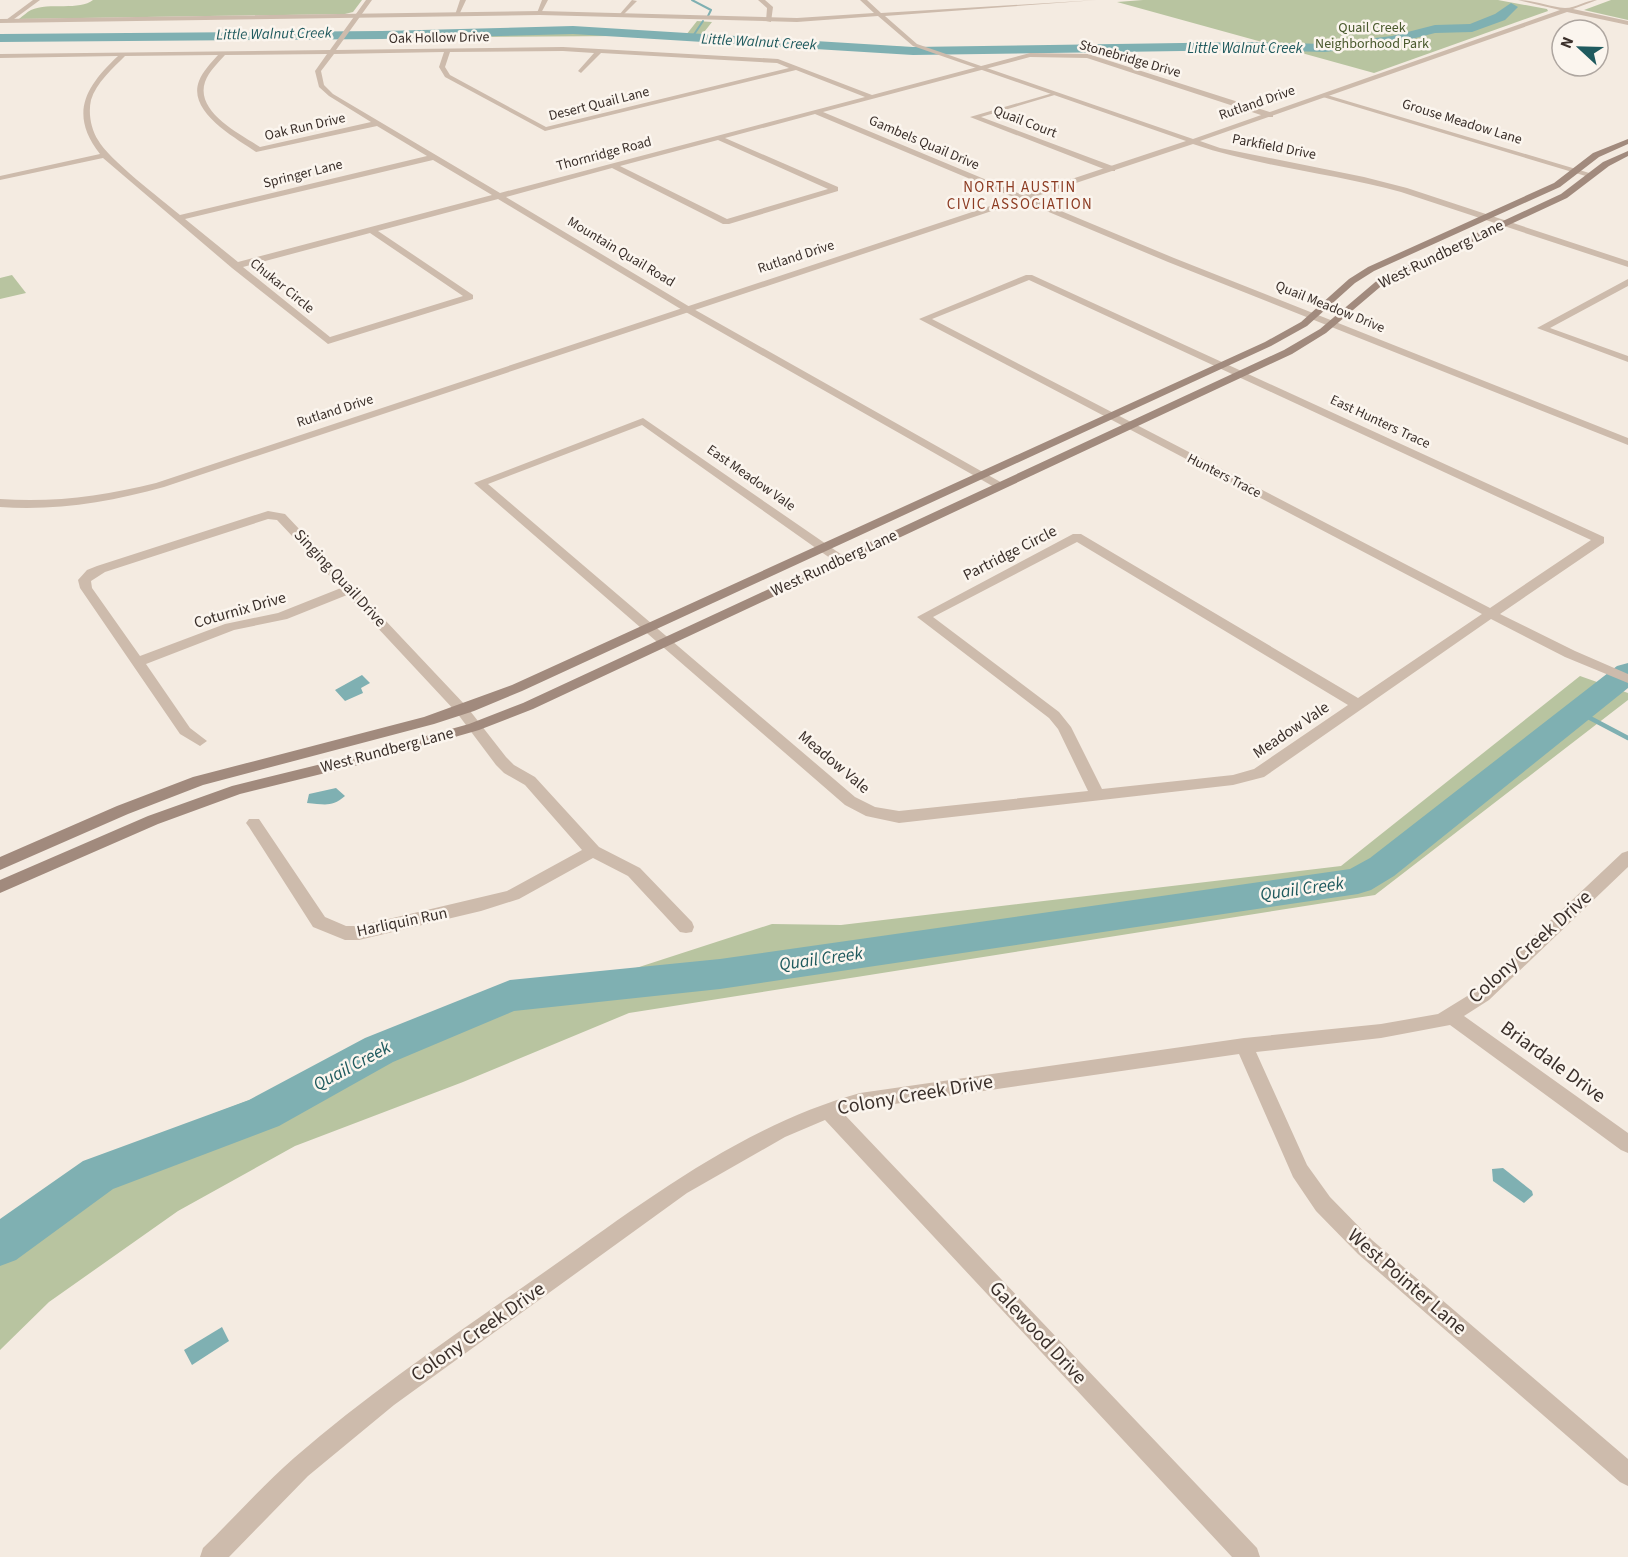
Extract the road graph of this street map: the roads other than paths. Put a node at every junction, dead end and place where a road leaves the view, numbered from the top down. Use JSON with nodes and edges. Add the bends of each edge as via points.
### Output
{"nodes":[{"id":1,"x":37,"y":0,"type":"edge"},
{"id":2,"x":369,"y":0,"type":"edge"},
{"id":3,"x":463,"y":0,"type":"edge"},
{"id":4,"x":545,"y":0,"type":"edge"},
{"id":5,"x":761,"y":0,"type":"edge"},
{"id":6,"x":863,"y":0,"type":"edge"},
{"id":7,"x":1091,"y":0,"type":"edge"},
{"id":8,"x":1521,"y":0,"type":"edge"},
{"id":9,"x":1593,"y":0,"type":"edge"},
{"id":10,"x":634,"y":1,"type":"edge"},
{"id":11,"x":1567,"y":9,"type":"junction"},
{"id":12,"x":540,"y":13,"type":"junction"},
{"id":13,"x":457,"y":14,"type":"junction"},
{"id":14,"x":621,"y":14,"type":"junction"},
{"id":15,"x":878,"y":15,"type":"junction"},
{"id":16,"x":358,"y":16,"type":"junction"},
{"id":17,"x":769,"y":21,"type":"junction"},
{"id":18,"x":3,"y":23,"type":"edge"},
{"id":19,"x":1628,"y":23,"type":"edge"},
{"id":20,"x":448,"y":49,"type":"junction"},
{"id":21,"x":599,"y":51,"type":"junction"},
{"id":22,"x":330,"y":52,"type":"junction"},
{"id":23,"x":223,"y":54,"type":"junction"},
{"id":24,"x":123,"y":55,"type":"junction"},
{"id":25,"x":0,"y":56,"type":"edge"},
{"id":26,"x":796,"y":68,"type":"junction"},
{"id":27,"x":980,"y":68,"type":"junction"},
{"id":28,"x":581,"y":71,"type":"dead end"},
{"id":29,"x":1055,"y":94,"type":"junction"},
{"id":30,"x":1325,"y":96,"type":"junction"},
{"id":31,"x":872,"y":97,"type":"junction"},
{"id":32,"x":816,"y":112,"type":"junction"},
{"id":33,"x":1270,"y":115,"type":"junction"},
{"id":34,"x":378,"y":123,"type":"junction"},
{"id":35,"x":719,"y":138,"type":"junction"},
{"id":36,"x":1192,"y":141,"type":"junction"},
{"id":37,"x":1628,"y":141,"type":"edge"},
{"id":38,"x":1628,"y":153,"type":"edge"},
{"id":39,"x":105,"y":155,"type":"junction"},
{"id":40,"x":434,"y":157,"type":"junction"},
{"id":41,"x":614,"y":166,"type":"junction"},
{"id":42,"x":1112,"y":169,"type":"junction"},
{"id":43,"x":1575,"y":170,"type":"junction"},
{"id":44,"x":1592,"y":175,"type":"junction"},
{"id":45,"x":0,"y":178,"type":"edge"},
{"id":46,"x":500,"y":196,"type":"junction"},
{"id":47,"x":1022,"y":198,"type":"junction"},
{"id":48,"x":1487,"y":217,"type":"junction"},
{"id":49,"x":179,"y":218,"type":"junction"},
{"id":50,"x":1504,"y":223,"type":"junction"},
{"id":51,"x":372,"y":230,"type":"junction"},
{"id":52,"x":1628,"y":264,"type":"edge"},
{"id":53,"x":1380,"y":265,"type":"junction"},
{"id":54,"x":235,"y":266,"type":"junction"},
{"id":55,"x":1399,"y":271,"type":"junction"},
{"id":56,"x":1029,"y":277,"type":"joint"},
{"id":57,"x":1628,"y":282,"type":"edge"},
{"id":58,"x":687,"y":309,"type":"junction"},
{"id":59,"x":1315,"y":315,"type":"junction"},
{"id":60,"x":1333,"y":323,"type":"junction"},
{"id":61,"x":1628,"y":359,"type":"edge"},
{"id":62,"x":1221,"y":366,"type":"junction"},
{"id":63,"x":1240,"y":374,"type":"junction"},
{"id":64,"x":1110,"y":417,"type":"junction"},
{"id":65,"x":644,"y":421,"type":"joint"},
{"id":66,"x":1129,"y":426,"type":"junction"},
{"id":67,"x":1628,"y":442,"type":"edge"},
{"id":68,"x":982,"y":476,"type":"junction"},
{"id":69,"x":1000,"y":486,"type":"junction"},
{"id":70,"x":0,"y":503,"type":"edge"},
{"id":71,"x":823,"y":548,"type":"junction"},
{"id":72,"x":841,"y":560,"type":"junction"},
{"id":73,"x":351,"y":589,"type":"junction"},
{"id":74,"x":1491,"y":614,"type":"junction"},
{"id":75,"x":650,"y":628,"type":"junction"},
{"id":76,"x":666,"y":642,"type":"junction"},
{"id":77,"x":138,"y":662,"type":"junction"},
{"id":78,"x":1628,"y":679,"type":"edge"},
{"id":79,"x":1359,"y":705,"type":"junction"},
{"id":80,"x":462,"y":710,"type":"junction"},
{"id":81,"x":474,"y":727,"type":"junction"},
{"id":82,"x":200,"y":741,"type":"dead end"},
{"id":83,"x":1097,"y":794,"type":"junction"},
{"id":84,"x":254,"y":823,"type":"dead end"},
{"id":85,"x":83,"y":827,"type":"junction"},
{"id":86,"x":94,"y":846,"type":"junction"},
{"id":87,"x":593,"y":851,"type":"junction"},
{"id":88,"x":1628,"y":857,"type":"edge"},
{"id":89,"x":0,"y":864,"type":"edge"},
{"id":90,"x":0,"y":887,"type":"edge"},
{"id":91,"x":686,"y":927,"type":"dead end"},
{"id":92,"x":1451,"y":1016,"type":"junction"},
{"id":93,"x":1244,"y":1046,"type":"junction"},
{"id":94,"x":828,"y":1110,"type":"junction"},
{"id":95,"x":1628,"y":1144,"type":"edge"},
{"id":96,"x":1628,"y":1474,"type":"edge"},
{"id":97,"x":212,"y":1557,"type":"edge"},
{"id":98,"x":1248,"y":1557,"type":"edge"}],
"edges":[{"from":1,"to":18,"type":"street"},
{"from":2,"to":16,"type":"street","name":"Mountain Quail Road"},
{"from":3,"to":13,"type":"street"},
{"from":4,"to":12,"type":"street"},
{"from":5,"to":17,"type":"street","via":[[770,7]]},
{"from":6,"to":15,"type":"street","name":"Parkfield Drive"},
{"from":7,"to":15,"type":"street"},
{"from":8,"to":11,"type":"street"},
{"from":9,"to":11,"type":"street","name":"Rutland Drive"},
{"from":10,"to":14,"type":"street"},
{"from":11,"to":19,"type":"street"},
{"from":11,"to":30,"type":"street","name":"Rutland Drive"},
{"from":12,"to":13,"type":"street"},
{"from":12,"to":14,"type":"street"},
{"from":13,"to":16,"type":"street"},
{"from":14,"to":17,"type":"street"},
{"from":15,"to":17,"type":"street"},
{"from":15,"to":27,"type":"street","name":"Parkfield Drive","via":[[915,45]]},
{"from":16,"to":18,"type":"street"},
{"from":16,"to":22,"type":"street","name":"Mountain Quail Road"},
{"from":20,"to":21,"type":"street","name":"Oak Hollow Drive"},
{"from":20,"to":22,"type":"street","name":"Oak Hollow Drive"},
{"from":20,"to":26,"type":"street","name":"Desert Quail Lane","via":[[442,67],[447,76],[545,129]]},
{"from":21,"to":26,"type":"street","name":"Oak Hollow Drive","via":[[766,60]]},
{"from":21,"to":28,"type":"street"},
{"from":22,"to":23,"type":"street","name":"Oak Hollow Drive"},
{"from":22,"to":34,"type":"street","name":"Mountain Quail Road","via":[[318,71],[321,86]]},
{"from":23,"to":24,"type":"street","name":"Oak Hollow Drive"},
{"from":23,"to":34,"type":"street","name":"Oak Run Drive","via":[[203,78],[201,101],[215,118],[259,150]]},
{"from":24,"to":25,"type":"street","name":"Oak Hollow Drive"},
{"from":24,"to":39,"type":"street","name":"Chukar Circle","via":[[96,84],[86,106],[89,129]]},
{"from":26,"to":31,"type":"street","name":"Oak Hollow Drive"},
{"from":27,"to":29,"type":"street","name":"Parkfield Drive"},
{"from":27,"to":31,"type":"street","name":"Thornridge Road"},
{"from":27,"to":33,"type":"street","name":"Stonebridge Drive","via":[[1038,54],[1083,55]]},
{"from":29,"to":36,"type":"street","name":"Parkfield Drive"},
{"from":29,"to":42,"type":"street","name":"Quail Court","via":[[974,117]]},
{"from":30,"to":33,"type":"street","name":"Rutland Drive"},
{"from":30,"to":43,"type":"street","name":"Grouse Meadow Lane"},
{"from":31,"to":32,"type":"street","name":"Thornridge Road"},
{"from":32,"to":35,"type":"street","name":"Thornridge Road"},
{"from":32,"to":47,"type":"street","name":"Gambels Quail Drive"},
{"from":33,"to":36,"type":"street","name":"Rutland Drive"},
{"from":34,"to":40,"type":"street","name":"Mountain Quail Road"},
{"from":35,"to":41,"type":"street","name":"Thornridge Road"},
{"from":35,"to":41,"type":"street","via":[[835,189],[726,222]]},
{"from":36,"to":42,"type":"street","name":"Rutland Drive"},
{"from":36,"to":48,"type":"street","name":"Parkfield Drive","via":[[1229,153],[1382,184]]},
{"from":37,"to":43,"type":"main road","name":"West Rundberg Lane","via":[[1596,155]]},
{"from":38,"to":44,"type":"main road","name":"West Rundberg Lane"},
{"from":39,"to":45,"type":"street"},
{"from":39,"to":49,"type":"street","name":"Chukar Circle"},
{"from":40,"to":46,"type":"street","name":"Mountain Quail Road"},
{"from":40,"to":49,"type":"street","name":"Springer Lane"},
{"from":41,"to":46,"type":"street","name":"Thornridge Road"},
{"from":42,"to":47,"type":"street","name":"Rutland Drive"},
{"from":43,"to":44,"type":"street","name":"Grouse Meadow Lane"},
{"from":43,"to":48,"type":"main road","name":"West Rundberg Lane","via":[[1557,185]]},
{"from":44,"to":50,"type":"main road","name":"West Rundberg Lane","via":[[1564,196]]},
{"from":46,"to":51,"type":"street","name":"Thornridge Road"},
{"from":46,"to":58,"type":"street","name":"Mountain Quail Road"},
{"from":47,"to":58,"type":"street","name":"Rutland Drive"},
{"from":47,"to":59,"type":"street","name":"Quail Meadow Drive"},
{"from":48,"to":50,"type":"street","name":"Parkfield Drive"},
{"from":48,"to":53,"type":"main road","name":"West Rundberg Lane"},
{"from":49,"to":54,"type":"street","name":"Chukar Circle"},
{"from":50,"to":52,"type":"street","name":"Parkfield Drive"},
{"from":50,"to":55,"type":"main road","name":"West Rundberg Lane"},
{"from":51,"to":54,"type":"street","name":"Thornridge Road"},
{"from":51,"to":54,"type":"street","name":"Chukar Circle","via":[[470,297],[328,341]]},
{"from":53,"to":55,"type":"main road"},
{"from":53,"to":59,"type":"main road","name":"West Rundberg Lane","via":[[1352,281]]},
{"from":55,"to":60,"type":"main road","name":"West Rundberg Lane","via":[[1374,286]]},
{"from":56,"to":62,"type":"street","name":"East Hunters Trace"},
{"from":56,"to":64,"type":"street","name":"Hunters Trace","via":[[924,319]]},
{"from":57,"to":61,"type":"street","via":[[1542,328]]},
{"from":58,"to":68,"type":"street","name":"Mountain Quail Road"},
{"from":58,"to":70,"type":"street","name":"Rutland Drive","via":[[160,485],[69,503]]},
{"from":59,"to":60,"type":"street","name":"Quail Meadow Drive"},
{"from":59,"to":62,"type":"main road","name":"West Rundberg Lane","via":[[1268,344]]},
{"from":60,"to":63,"type":"main road","name":"West Rundberg Lane","via":[[1311,340]]},
{"from":60,"to":67,"type":"street","name":"Quail Meadow Drive"},
{"from":62,"to":63,"type":"street","name":"East Hunters Trace"},
{"from":62,"to":64,"type":"main road","name":"West Rundberg Lane"},
{"from":63,"to":66,"type":"main road","name":"West Rundberg Lane"},
{"from":63,"to":74,"type":"street","name":"East Hunters Trace","via":[[1600,540]]},
{"from":64,"to":66,"type":"street","name":"Hunters Trace"},
{"from":64,"to":68,"type":"main road","name":"West Rundberg Lane"},
{"from":65,"to":71,"type":"street","name":"East Meadow Vale"},
{"from":65,"to":75,"type":"street","name":"Meadow Vale","via":[[480,483]]},
{"from":66,"to":69,"type":"main road","name":"West Rundberg Lane"},
{"from":66,"to":74,"type":"street","name":"Hunters Trace"},
{"from":68,"to":69,"type":"street","name":"Mountain Quail Road"},
{"from":68,"to":71,"type":"main road","name":"West Rundberg Lane"},
{"from":69,"to":72,"type":"main road","name":"West Rundberg Lane"},
{"from":71,"to":72,"type":"street","name":"East Meadow Vale"},
{"from":71,"to":75,"type":"main road","name":"West Rundberg Lane"},
{"from":72,"to":76,"type":"main road","name":"West Rundberg Lane"},
{"from":73,"to":77,"type":"street","name":"Coturnix Drive","via":[[282,615],[230,627]]},
{"from":73,"to":77,"type":"street","name":"Singing Quail Drive","via":[[283,518],[271,515],[96,571],[86,578],[84,585]]},
{"from":73,"to":80,"type":"street","name":"Singing Quail Drive"},
{"from":74,"to":78,"type":"street","name":"Hunters Trace","via":[[1596,668]]},
{"from":74,"to":79,"type":"street","name":"Meadow Vale"},
{"from":75,"to":76,"type":"street","name":"Meadow Vale"},
{"from":75,"to":80,"type":"main road","name":"West Rundberg Lane"},
{"from":76,"to":81,"type":"main road","name":"West Rundberg Lane"},
{"from":76,"to":83,"type":"street","name":"Meadow Vale","via":[[850,801],[871,812],[907,817]]},
{"from":77,"to":82,"type":"street","name":"Singing Quail Drive","via":[[185,731]]},
{"from":79,"to":83,"type":"street","name":"Meadow Vale","via":[[1259,774]]},
{"from":79,"to":83,"type":"street","name":"Partridge Circle","via":[[1077,537],[924,616],[1054,715],[1064,727]]},
{"from":80,"to":81,"type":"street","name":"Singing Quail Drive"},
{"from":80,"to":85,"type":"main road","name":"West Rundberg Lane","via":[[207,779]]},
{"from":81,"to":86,"type":"main road","name":"West Rundberg Lane","via":[[237,790]]},
{"from":81,"to":87,"type":"street","name":"Singing Quail Drive","via":[[508,769],[530,781]]},
{"from":84,"to":87,"type":"street","name":"Harliquin Run","via":[[319,922],[345,933],[481,906],[513,895]]},
{"from":85,"to":86,"type":"main road"},
{"from":85,"to":89,"type":"main road","name":"West Rundberg Lane"},
{"from":86,"to":90,"type":"main road","name":"West Rundberg Lane"},
{"from":87,"to":91,"type":"street","name":"Singing Quail Drive","via":[[634,872]]},
{"from":88,"to":92,"type":"street","name":"Colony Creek Drive","via":[[1483,995]]},
{"from":92,"to":93,"type":"street","name":"Colony Creek Drive","via":[[1431,1024]]},
{"from":92,"to":95,"type":"street","name":"Briardale Drive"},
{"from":93,"to":94,"type":"street","name":"Colony Creek Drive","via":[[878,1098]]},
{"from":93,"to":96,"type":"street","name":"West Pointer Lane","via":[[1300,1171],[1335,1217]]},
{"from":94,"to":97,"type":"street","name":"Colony Creek Drive","via":[[778,1131],[680,1187],[386,1397],[300,1468]]},
{"from":94,"to":98,"type":"street","name":"Galewood Drive"}]}
